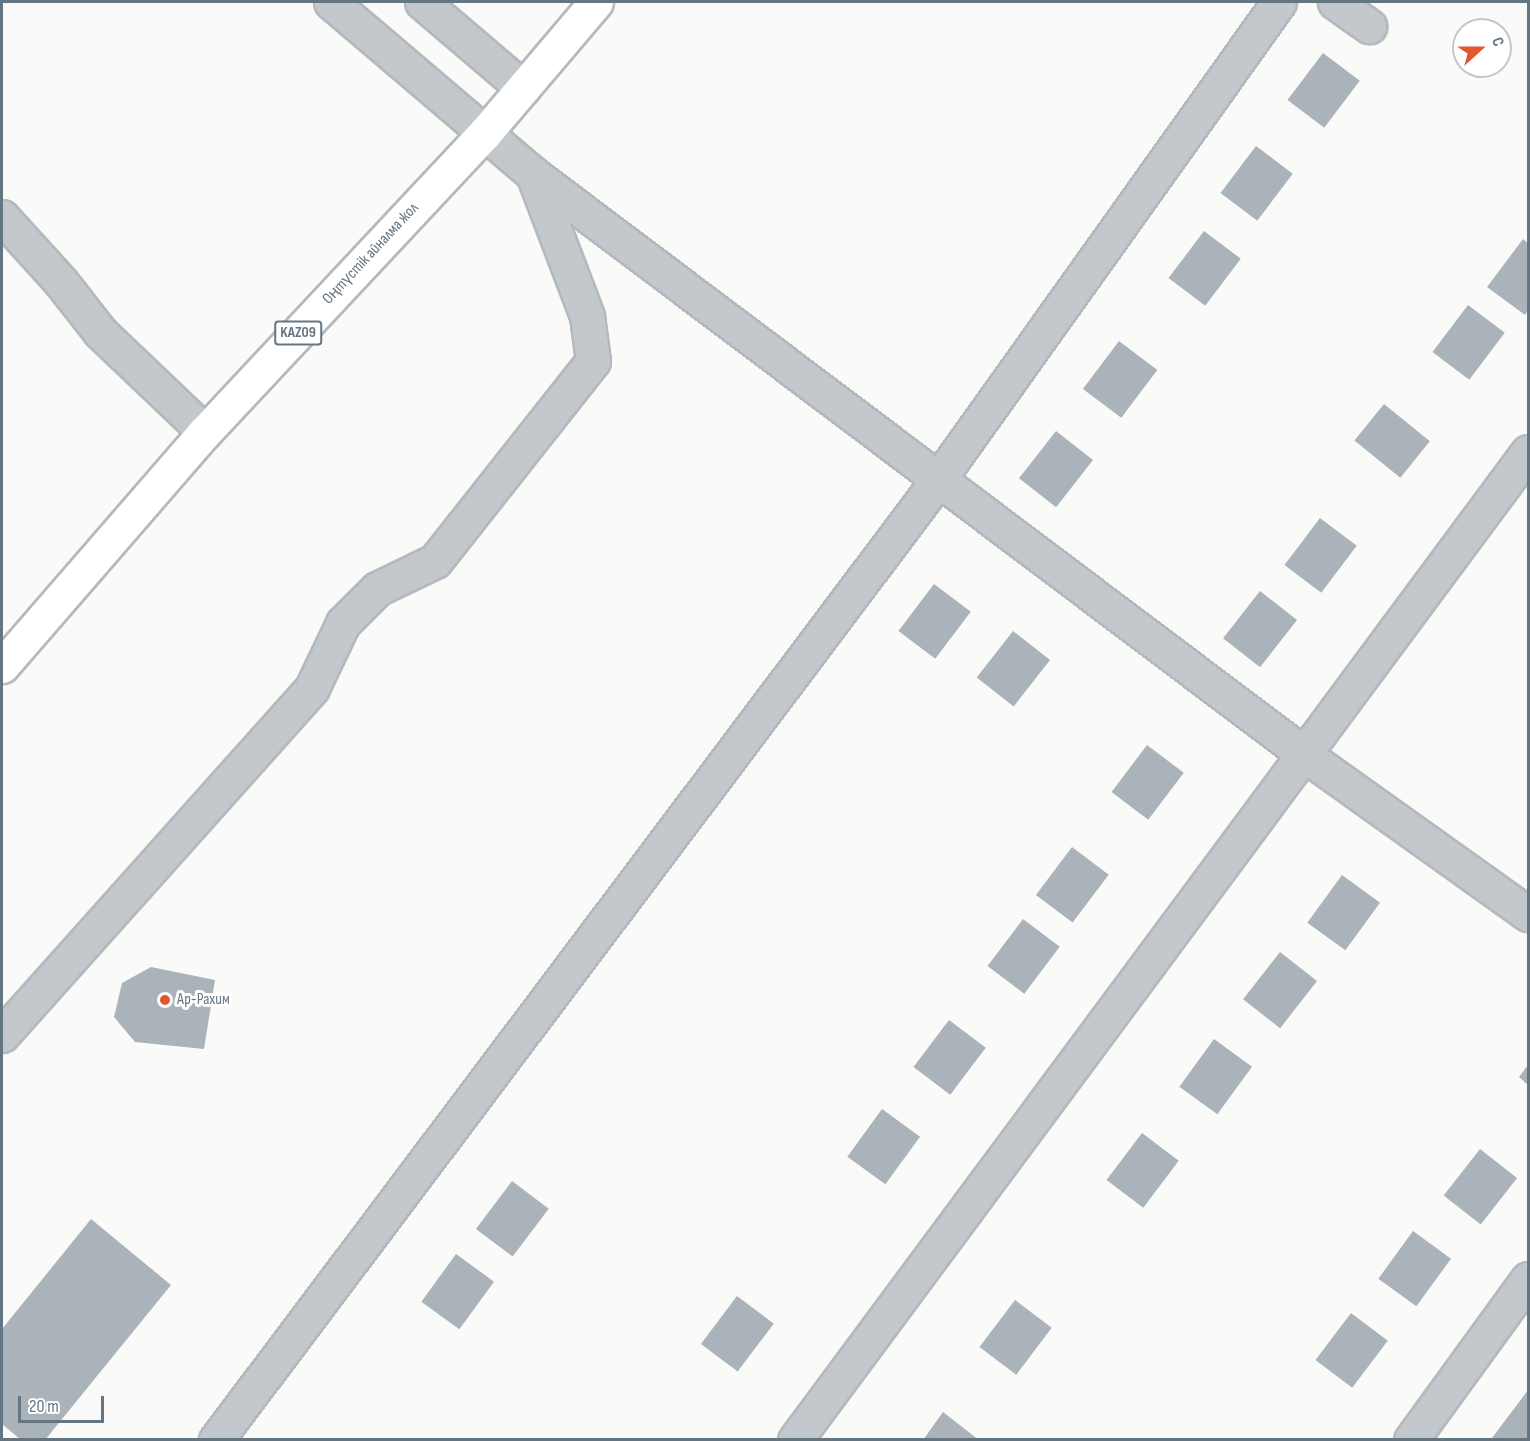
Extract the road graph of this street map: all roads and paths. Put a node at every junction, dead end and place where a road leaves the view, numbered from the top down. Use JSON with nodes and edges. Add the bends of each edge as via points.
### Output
{"nodes":[{"id":1,"x":331,"y":2,"type":"edge"},
{"id":2,"x":422,"y":2,"type":"edge"},
{"id":3,"x":596,"y":2,"type":"edge"},
{"id":4,"x":1280,"y":2,"type":"edge"},
{"id":5,"x":1335,"y":2,"type":"edge"},
{"id":6,"x":1369,"y":26,"type":"dead end"},
{"id":7,"x":523,"y":88,"type":"junction"},
{"id":8,"x":484,"y":134,"type":"junction"},
{"id":9,"x":533,"y":174,"type":"junction"},
{"id":10,"x":2,"y":217,"type":"edge"},
{"id":11,"x":205,"y":432,"type":"junction"},
{"id":12,"x":1528,"y":452,"type":"edge"},
{"id":13,"x":938,"y":480,"type":"junction"},
{"id":14,"x":2,"y":666,"type":"edge"},
{"id":15,"x":1305,"y":755,"type":"junction"},
{"id":16,"x":1528,"y":914,"type":"edge"},
{"id":17,"x":2,"y":1035,"type":"edge"},
{"id":18,"x":1528,"y":1279,"type":"edge"},
{"id":19,"x":216,"y":1440,"type":"edge"},
{"id":20,"x":795,"y":1440,"type":"edge"},
{"id":21,"x":1412,"y":1440,"type":"edge"}],
"edges":[{"from":1,"to":8,"type":"street"},
{"from":2,"to":7,"type":"street"},
{"from":3,"to":7,"type":"highway","name":"Оңтүстік айналма жол","number":"KAZ09"},
{"from":4,"to":13,"type":"street"},
{"from":5,"to":6,"type":"street"},
{"from":7,"to":8,"type":"highway","name":"Оңтүстік айналма жол","number":"KAZ09"},
{"from":8,"to":9,"type":"street"},
{"from":8,"to":11,"type":"highway","name":"Оңтүстік айналма жол","number":"KAZ09"},
{"from":9,"to":13,"type":"street"},
{"from":9,"to":17,"type":"street","via":[[587,316],[593,361],[435,561],[377,589],[343,623],[312,688]]},
{"from":10,"to":11,"type":"street","via":[[100,332]]},
{"from":11,"to":14,"type":"highway","name":"Оңтүстік айналма жол","number":"KAZ09"},
{"from":12,"to":15,"type":"street"},
{"from":13,"to":15,"type":"street"},
{"from":13,"to":19,"type":"street"},
{"from":15,"to":16,"type":"street"},
{"from":15,"to":20,"type":"street"},
{"from":18,"to":21,"type":"street"}]}
